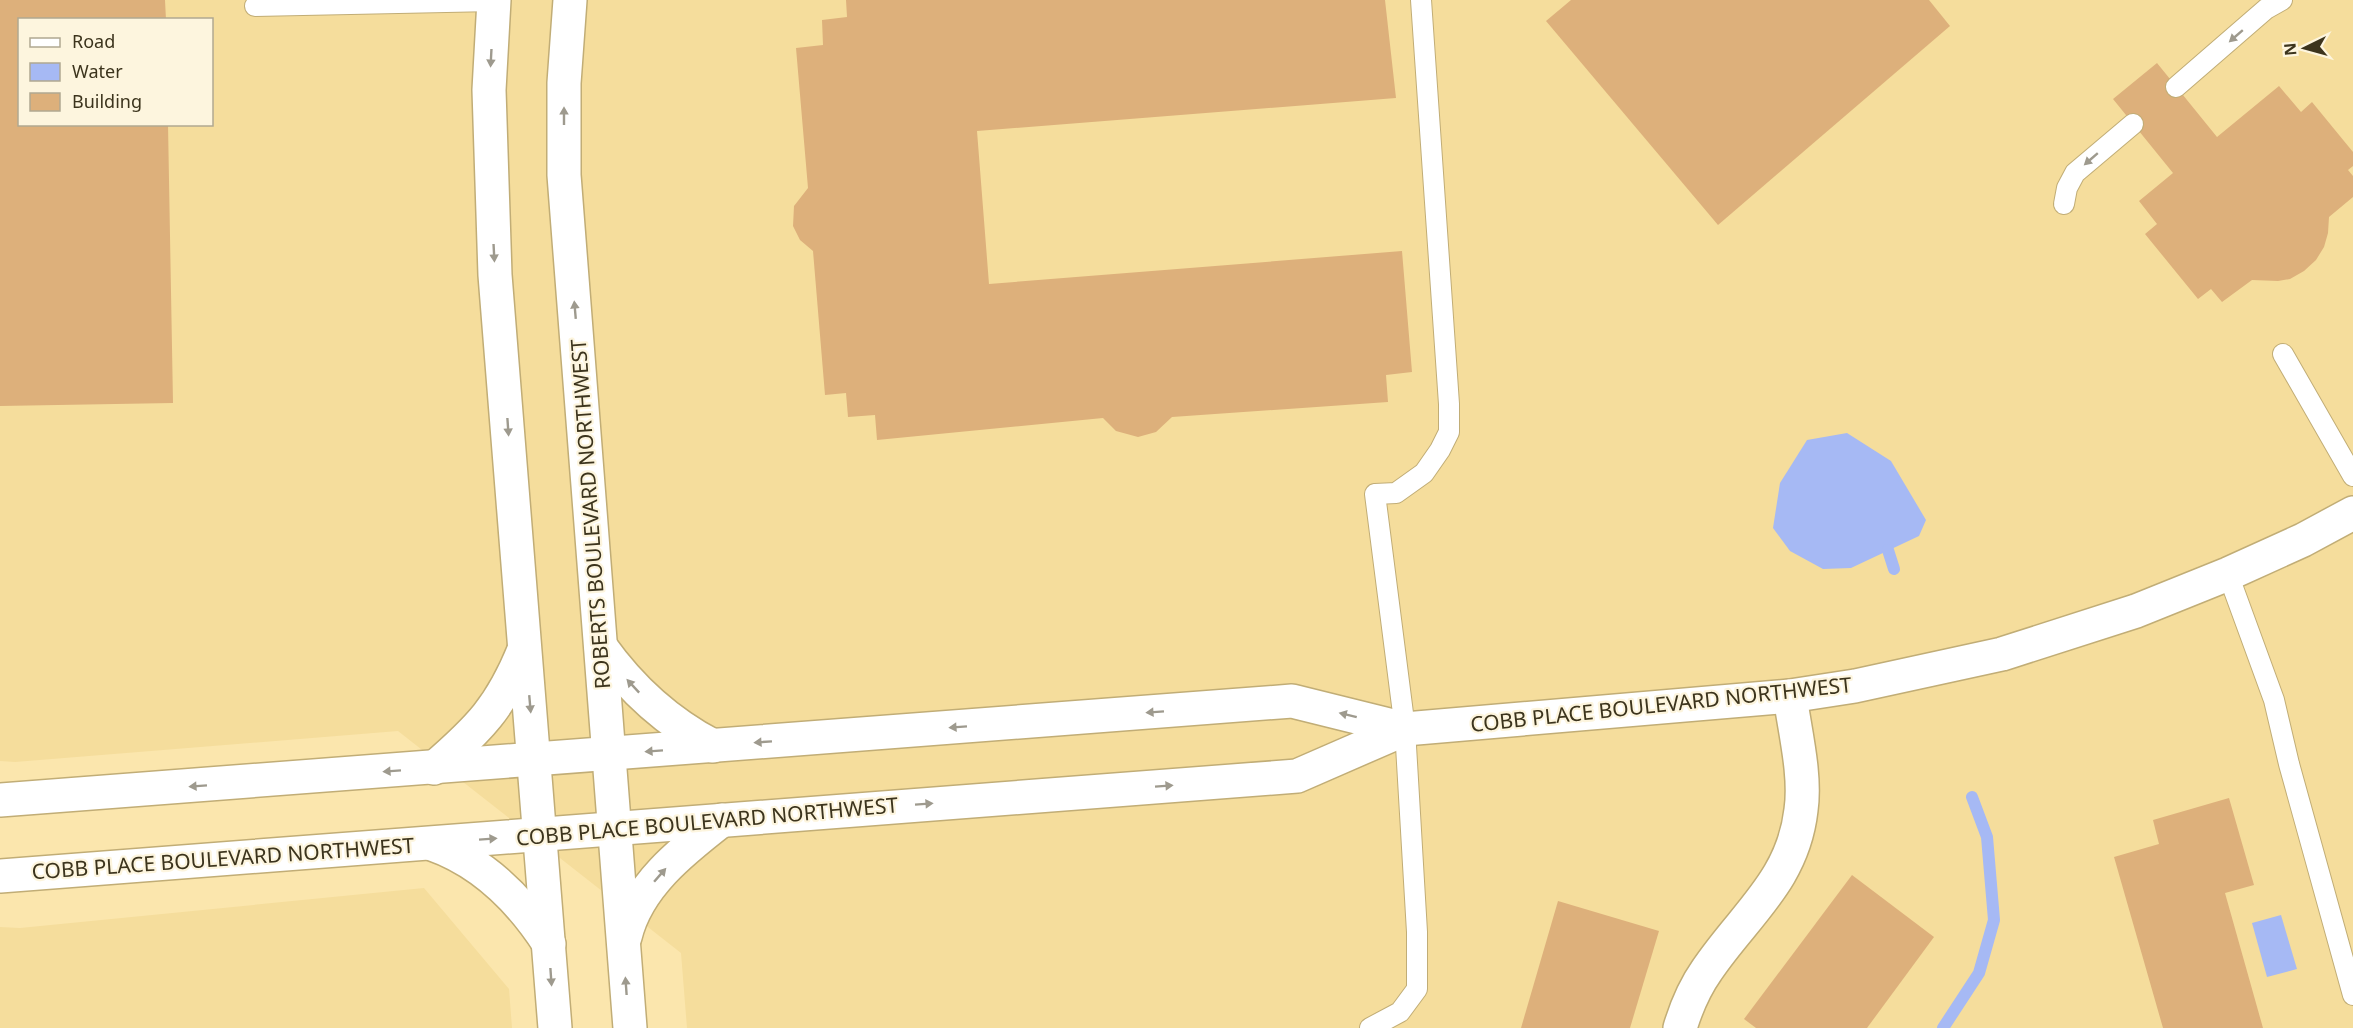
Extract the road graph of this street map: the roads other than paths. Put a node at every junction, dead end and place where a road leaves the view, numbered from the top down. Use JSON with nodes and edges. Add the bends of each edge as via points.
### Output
{"nodes":[{"id":1,"x":570,"y":0,"type":"edge"},
{"id":2,"x":1421,"y":0,"type":"edge"},
{"id":3,"x":2282,"y":0,"type":"edge"},
{"id":4,"x":494,"y":1,"type":"edge"},
{"id":5,"x":255,"y":6,"type":"dead end"},
{"id":6,"x":2176,"y":87,"type":"dead end"},
{"id":7,"x":2133,"y":124,"type":"dead end"},
{"id":8,"x":2064,"y":204,"type":"dead end"},
{"id":9,"x":2283,"y":354,"type":"dead end"},
{"id":10,"x":2353,"y":476,"type":"edge"},
{"id":11,"x":2353,"y":513,"type":"edge"},
{"id":12,"x":2228,"y":574,"type":"junction"},
{"id":13,"x":525,"y":646,"type":"junction"},
{"id":14,"x":601,"y":647,"type":"junction"},
{"id":15,"x":1790,"y":696,"type":"junction"},
{"id":16,"x":1405,"y":729,"type":"junction"},
{"id":17,"x":713,"y":746,"type":"junction"},
{"id":18,"x":609,"y":754,"type":"junction"},
{"id":19,"x":534,"y":760,"type":"junction"},
{"id":20,"x":434,"y":768,"type":"junction"},
{"id":21,"x":0,"y":800,"type":"edge"},
{"id":22,"x":722,"y":820,"type":"junction"},
{"id":23,"x":615,"y":829,"type":"junction"},
{"id":24,"x":540,"y":835,"type":"junction"},
{"id":25,"x":430,"y":843,"type":"junction"},
{"id":26,"x":0,"y":876,"type":"edge"},
{"id":27,"x":549,"y":944,"type":"junction"},
{"id":28,"x":623,"y":945,"type":"junction"},
{"id":29,"x":2353,"y":995,"type":"edge"},
{"id":30,"x":555,"y":1028,"type":"edge"},
{"id":31,"x":630,"y":1028,"type":"edge"},
{"id":32,"x":1370,"y":1028,"type":"edge"},
{"id":33,"x":1680,"y":1028,"type":"edge"}],
"edges":[{"from":14,"to":1,"type":"street","name":"ROBERTS BOULEVARD NORTHWEST","one_way":true,"via":[[564,175],[564,83]]},
{"from":2,"to":16,"type":"lane","via":[[1449,432],[1424,473],[1396,493],[1375,494]]},
{"from":3,"to":6,"type":"lane","one_way":true,"via":[[2266,9]]},
{"from":4,"to":5,"type":"lane"},
{"from":4,"to":13,"type":"street","one_way":true,"via":[[489,90],[494,241]]},
{"from":7,"to":8,"type":"lane","one_way":true,"via":[[2076,173]]},
{"from":9,"to":10,"type":"lane"},
{"from":11,"to":12,"type":"street","name":"COBB PLACE BOULEVARD NORTHWEST"},
{"from":12,"to":15,"type":"street","name":"COBB PLACE BOULEVARD NORTHWEST","via":[[2136,611],[2002,654],[1919,674]]},
{"from":12,"to":29,"type":"lane","via":[[2274,700]]},
{"from":13,"to":19,"type":"street","one_way":true},
{"from":13,"to":20,"type":"street","via":[[501,700],[474,732]]},
{"from":17,"to":14,"type":"street","one_way":true,"via":[[658,711]]},
{"from":14,"to":18,"type":"street","name":"ROBERTS BOULEVARD NORTHWEST"},
{"from":15,"to":16,"type":"street","name":"COBB PLACE BOULEVARD NORTHWEST"},
{"from":15,"to":33,"type":"street","via":[[1802,790],[1793,851],[1777,880],[1707,970]]},
{"from":16,"to":17,"type":"street","name":"COBB PLACE BOULEVARD NORTHWEST","one_way":true,"via":[[1292,701]]},
{"from":22,"to":16,"type":"street","name":"COBB PLACE BOULEVARD NORTHWEST","one_way":true,"via":[[1297,776]]},
{"from":16,"to":32,"type":"lane","via":[[1417,989],[1400,1012]]},
{"from":17,"to":18,"type":"street","name":"COBB PLACE BOULEVARD NORTHWEST","one_way":true},
{"from":18,"to":19,"type":"street","name":"COBB PLACE BOULEVARD NORTHWEST"},
{"from":18,"to":23,"type":"street","name":"ROBERTS BOULEVARD NORTHWEST"},
{"from":19,"to":20,"type":"street","name":"COBB PLACE BOULEVARD NORTHWEST"},
{"from":19,"to":24,"type":"street"},
{"from":20,"to":21,"type":"street","name":"COBB PLACE BOULEVARD NORTHWEST","one_way":true},
{"from":22,"to":23,"type":"street","name":"COBB PLACE BOULEVARD NORTHWEST"},
{"from":28,"to":22,"type":"street","one_way":true,"via":[[635,909],[654,882],[679,855]]},
{"from":23,"to":24,"type":"street","name":"COBB PLACE BOULEVARD NORTHWEST"},
{"from":23,"to":28,"type":"street","name":"ROBERTS BOULEVARD NORTHWEST"},
{"from":25,"to":24,"type":"street","name":"COBB PLACE BOULEVARD NORTHWEST","one_way":true},
{"from":24,"to":27,"type":"street"},
{"from":25,"to":26,"type":"street","name":"COBB PLACE BOULEVARD NORTHWEST"},
{"from":25,"to":27,"type":"street","via":[[464,858],[502,886]]},
{"from":27,"to":30,"type":"street","one_way":true},
{"from":31,"to":28,"type":"street","name":"ROBERTS BOULEVARD NORTHWEST","one_way":true}]}
